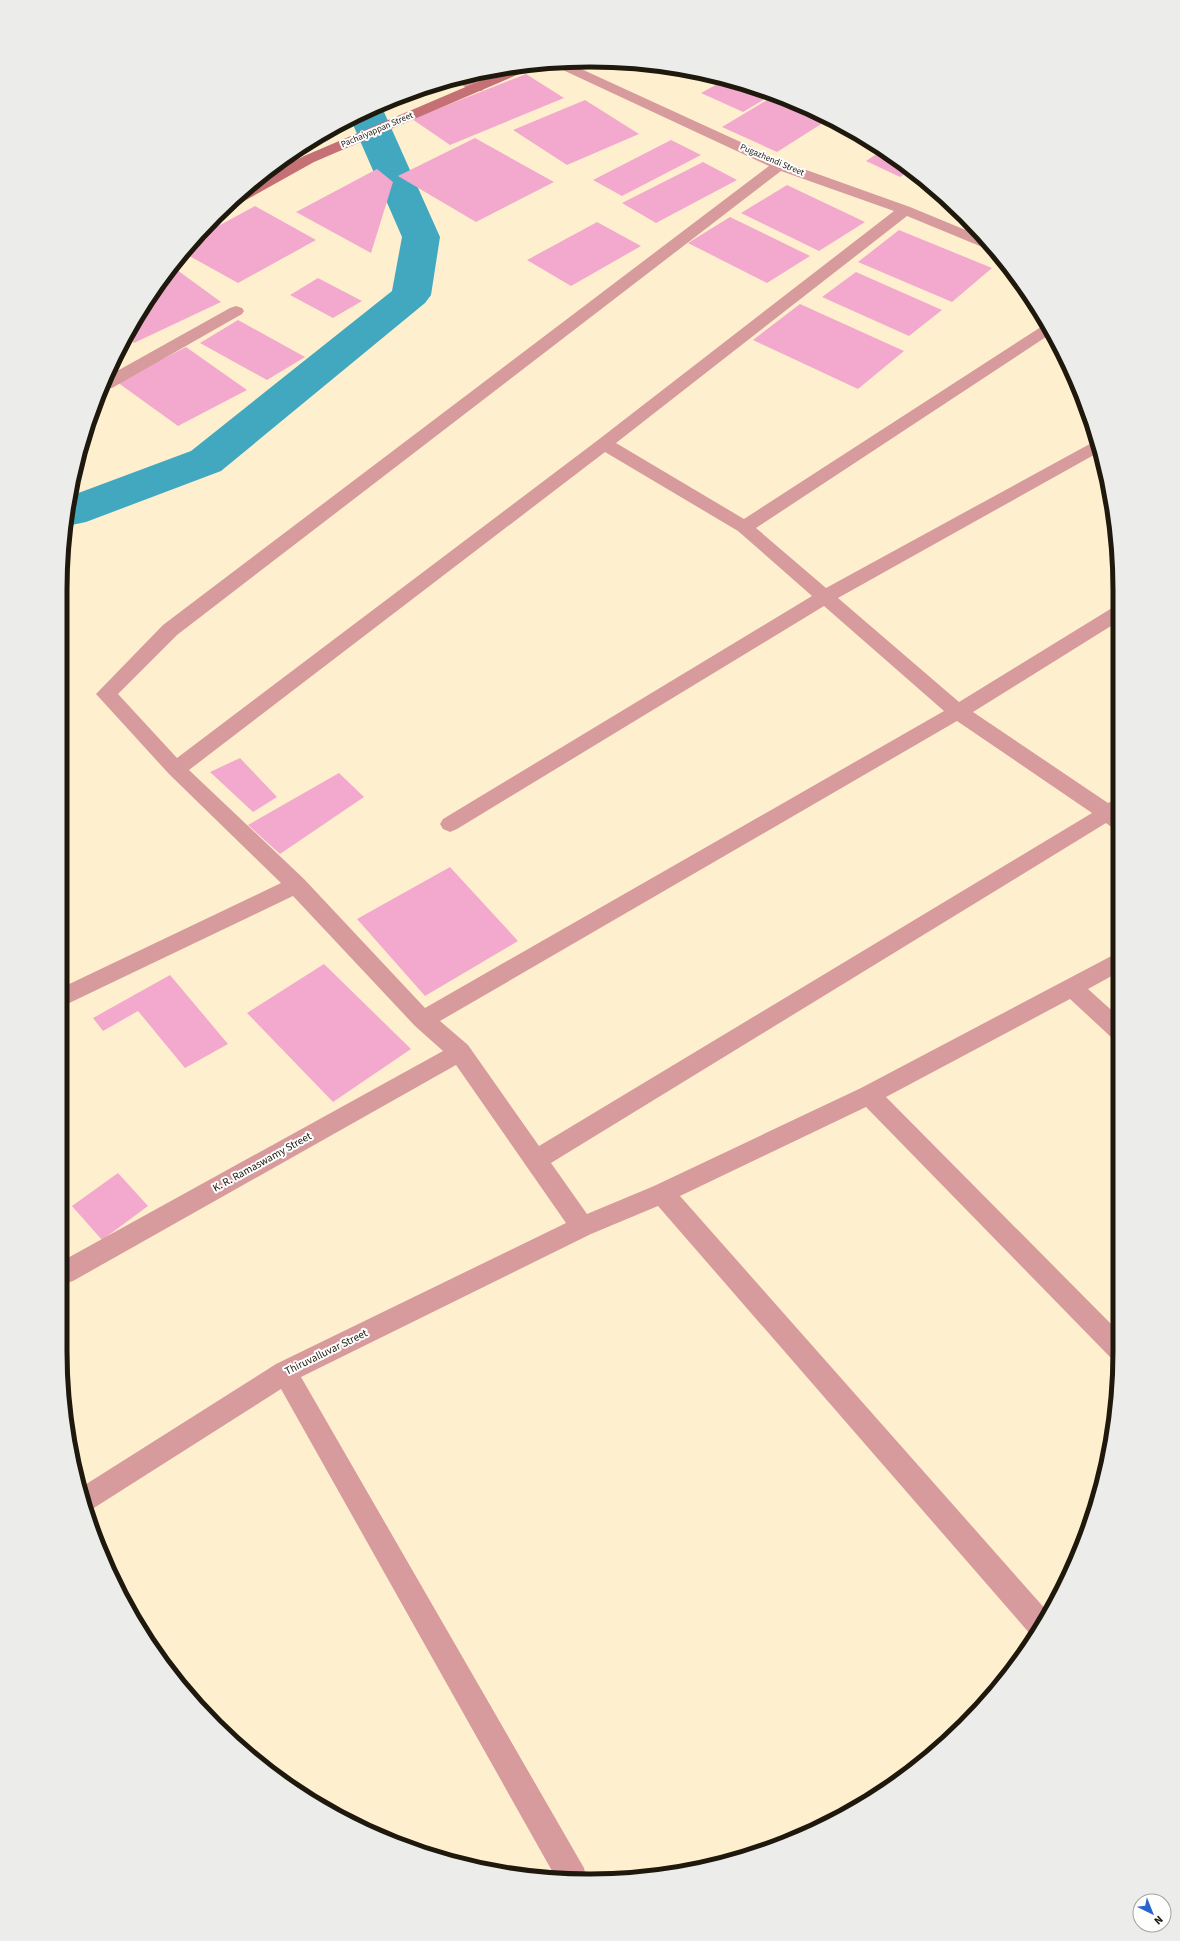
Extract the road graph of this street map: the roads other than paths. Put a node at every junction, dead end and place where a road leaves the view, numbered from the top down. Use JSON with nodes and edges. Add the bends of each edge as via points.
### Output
{"nodes":[{"id":1,"x":566,"y":68,"type":"edge"},
{"id":2,"x":510,"y":73,"type":"edge"},
{"id":3,"x":467,"y":82,"type":"edge"},
{"id":4,"x":477,"y":88,"type":"junction"},
{"id":5,"x":286,"y":164,"type":"edge"},
{"id":6,"x":779,"y":164,"type":"junction"},
{"id":7,"x":294,"y":167,"type":"junction"},
{"id":8,"x":254,"y":189,"type":"edge"},
{"id":9,"x":905,"y":210,"type":"junction"},
{"id":10,"x":979,"y":241,"type":"edge"},
{"id":11,"x":236,"y":310,"type":"dead end"},
{"id":12,"x":1044,"y":331,"type":"edge"},
{"id":13,"x":111,"y":381,"type":"edge"},
{"id":14,"x":604,"y":444,"type":"junction"},
{"id":15,"x":1093,"y":448,"type":"edge"},
{"id":16,"x":744,"y":527,"type":"junction"},
{"id":17,"x":825,"y":597,"type":"junction"},
{"id":18,"x":1113,"y":616,"type":"edge"},
{"id":19,"x":958,"y":712,"type":"junction"},
{"id":20,"x":176,"y":769,"type":"junction"},
{"id":21,"x":1113,"y":813,"type":"edge"},
{"id":22,"x":1113,"y":815,"type":"edge"},
{"id":23,"x":450,"y":824,"type":"dead end"},
{"id":24,"x":296,"y":885,"type":"junction"},
{"id":25,"x":1113,"y":964,"type":"edge"},
{"id":26,"x":1072,"y":988,"type":"junction"},
{"id":27,"x":67,"y":995,"type":"edge"},
{"id":28,"x":423,"y":1020,"type":"junction"},
{"id":29,"x":1113,"y":1026,"type":"edge"},
{"id":30,"x":460,"y":1052,"type":"junction"},
{"id":31,"x":869,"y":1095,"type":"junction"},
{"id":32,"x":535,"y":1160,"type":"junction"},
{"id":33,"x":662,"y":1193,"type":"junction"},
{"id":34,"x":582,"y":1226,"type":"junction"},
{"id":35,"x":67,"y":1271,"type":"edge"},
{"id":36,"x":1113,"y":1343,"type":"edge"},
{"id":37,"x":285,"y":1372,"type":"junction"},
{"id":38,"x":88,"y":1497,"type":"edge"},
{"id":39,"x":1038,"y":1621,"type":"edge"},
{"id":40,"x":570,"y":1873,"type":"edge"}],
"edges":[{"from":1,"to":6,"type":"street","name":"Pugazhendi Street"},
{"from":2,"to":4,"type":"main road","name":"Pachaiyappan Street"},
{"from":3,"to":4,"type":"street"},
{"from":4,"to":7,"type":"main road","name":"Pachaiyappan Street"},
{"from":5,"to":7,"type":"street"},
{"from":6,"to":9,"type":"street","name":"Pugazhendi Street"},
{"from":6,"to":20,"type":"street","via":[[164,635],[106,694]]},
{"from":7,"to":8,"type":"main road","name":"Pachaiyappan Street"},
{"from":9,"to":10,"type":"street","name":"Pugazhendi Street"},
{"from":9,"to":14,"type":"street"},
{"from":11,"to":13,"type":"street"},
{"from":12,"to":16,"type":"street"},
{"from":14,"to":16,"type":"street"},
{"from":14,"to":20,"type":"street"},
{"from":15,"to":17,"type":"street"},
{"from":16,"to":17,"type":"street"},
{"from":17,"to":19,"type":"street"},
{"from":17,"to":23,"type":"street"},
{"from":18,"to":19,"type":"street"},
{"from":19,"to":21,"type":"street"},
{"from":19,"to":28,"type":"street"},
{"from":20,"to":24,"type":"street"},
{"from":22,"to":32,"type":"street"},
{"from":24,"to":27,"type":"street"},
{"from":24,"to":28,"type":"street"},
{"from":25,"to":26,"type":"street","name":"Thiruvalluvar Street"},
{"from":26,"to":29,"type":"street"},
{"from":26,"to":31,"type":"street","name":"Thiruvalluvar Street"},
{"from":28,"to":30,"type":"street"},
{"from":30,"to":32,"type":"street"},
{"from":30,"to":35,"type":"street","name":"K. R. Ramaswamy Street"},
{"from":31,"to":33,"type":"street","name":"Thiruvalluvar Street"},
{"from":31,"to":36,"type":"street"},
{"from":32,"to":34,"type":"street"},
{"from":33,"to":34,"type":"street","name":"Thiruvalluvar Street"},
{"from":33,"to":39,"type":"street"},
{"from":34,"to":37,"type":"street","name":"Thiruvalluvar Street"},
{"from":37,"to":38,"type":"street","name":"Thiruvalluvar Street"},
{"from":37,"to":40,"type":"street"}]}
